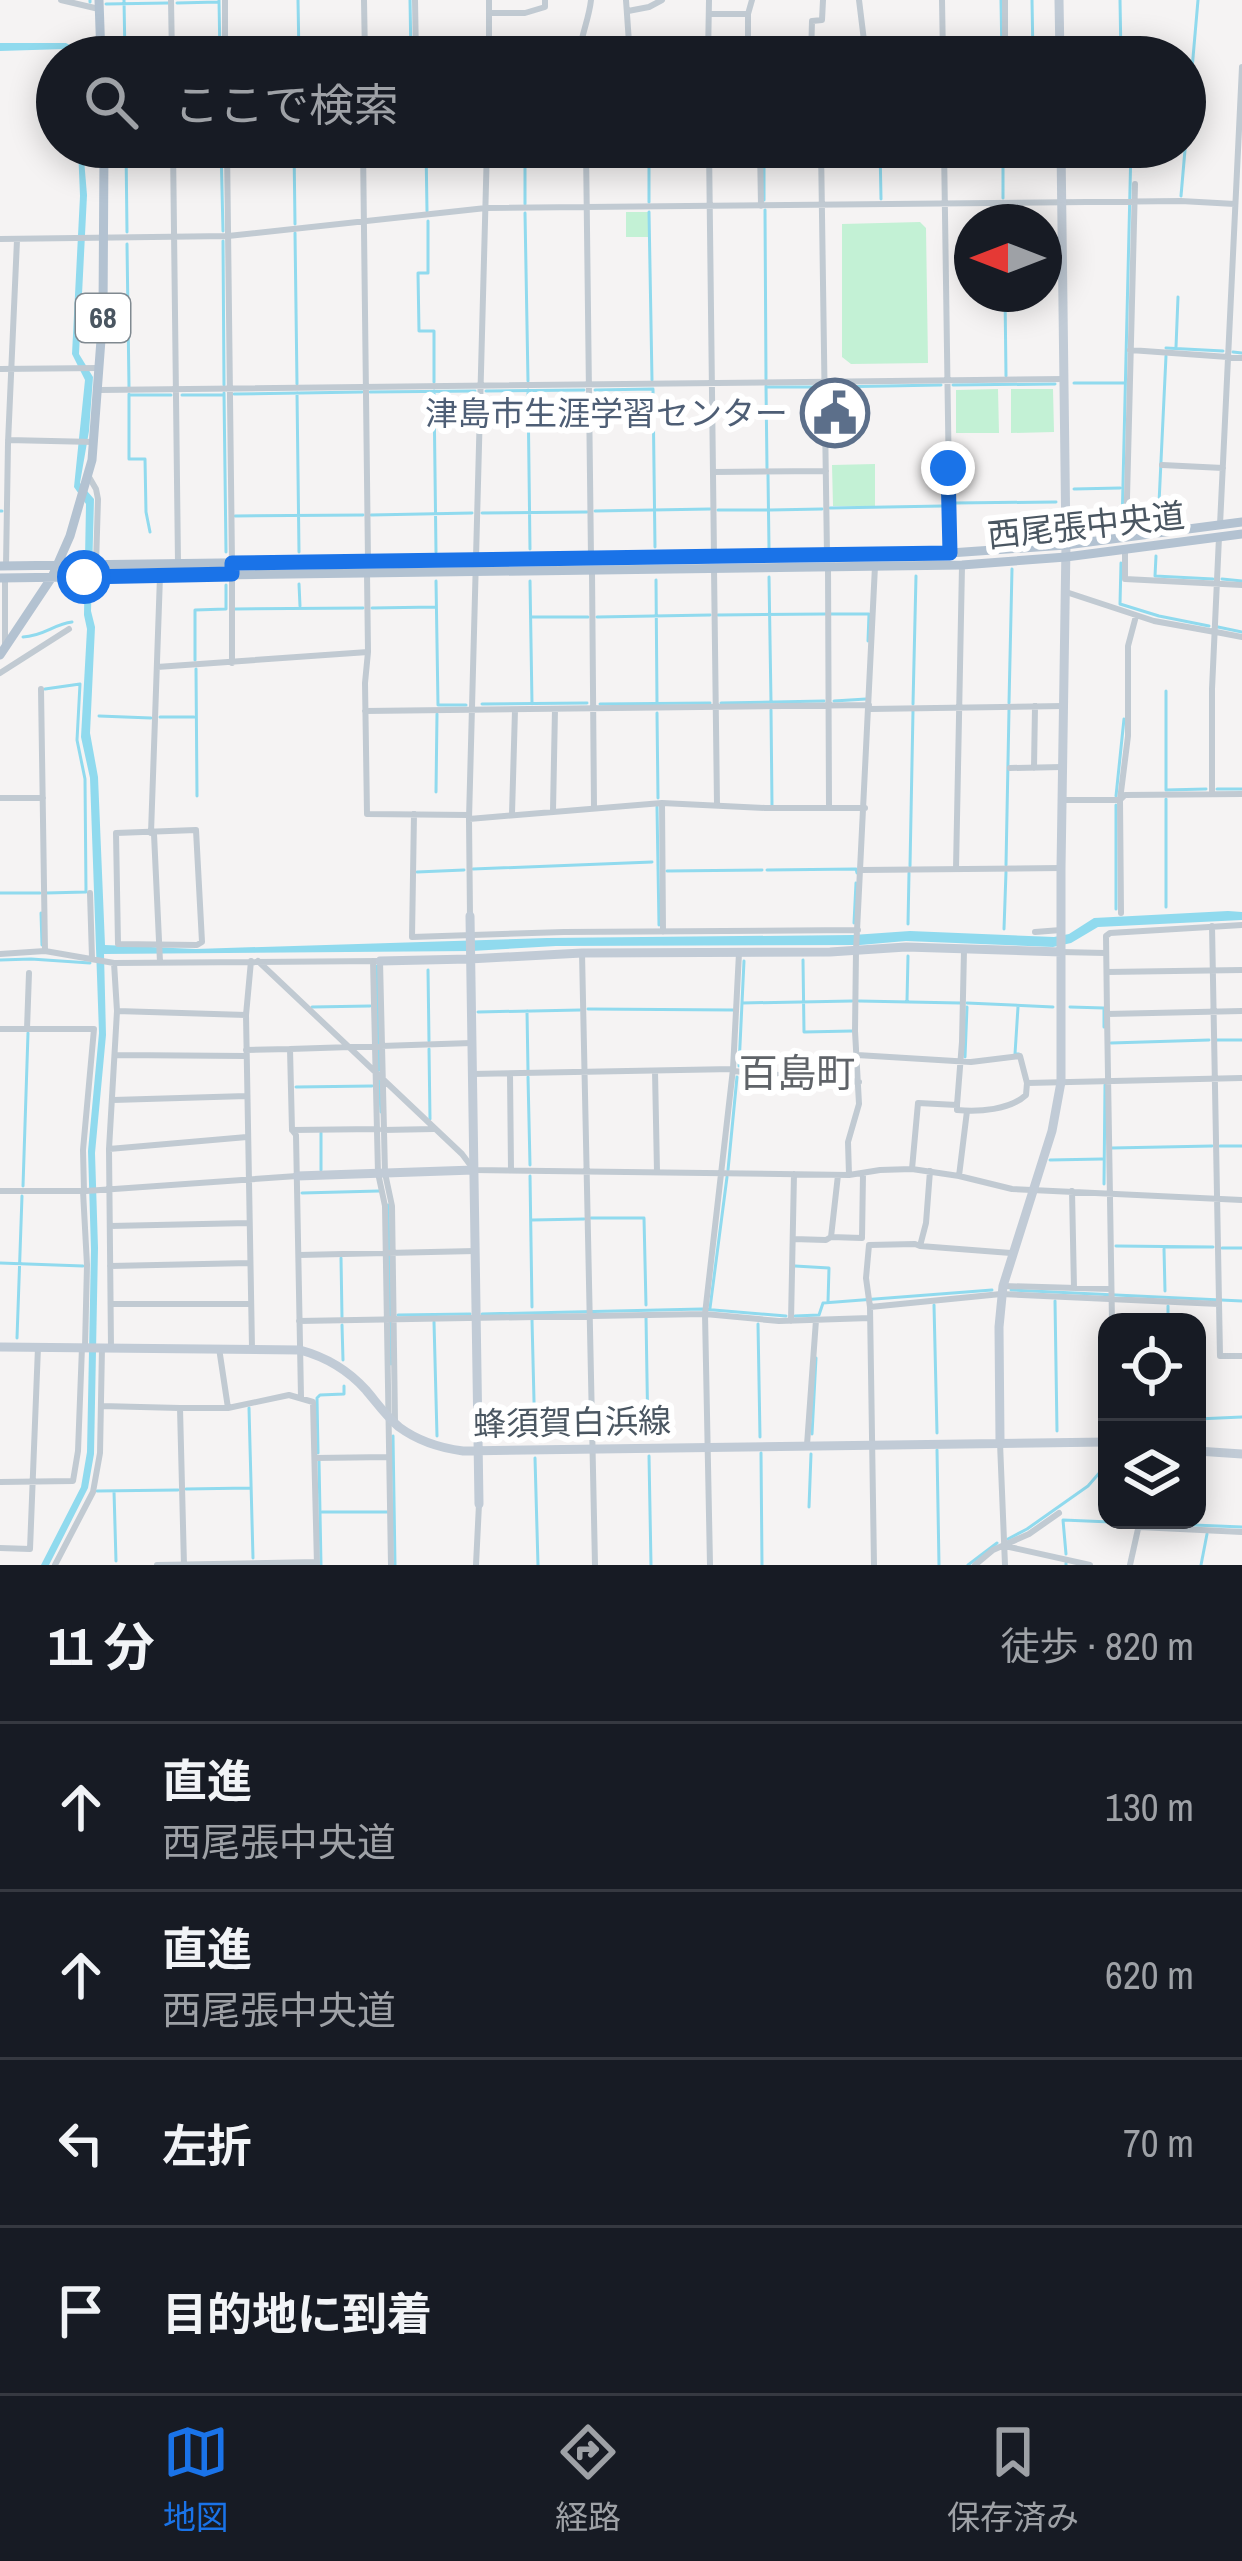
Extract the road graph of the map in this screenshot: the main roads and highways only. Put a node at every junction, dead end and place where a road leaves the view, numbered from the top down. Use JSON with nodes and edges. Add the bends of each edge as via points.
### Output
{"nodes":[{"id":1,"x":99,"y":4,"type":"edge"},
{"id":2,"x":100,"y":36,"type":"edge"},
{"id":3,"x":104,"y":168,"type":"edge"},
{"id":4,"x":1242,"y":522,"type":"edge"},
{"id":5,"x":1220,"y":531,"type":"junction"},
{"id":6,"x":1242,"y":534,"type":"edge"},
{"id":7,"x":1066,"y":551,"type":"junction"},
{"id":8,"x":827,"y":561,"type":"junction"},
{"id":9,"x":57,"y":565,"type":"junction"},
{"id":10,"x":232,"y":569,"type":"junction"},
{"id":11,"x":91,"y":570,"type":"junction"},
{"id":12,"x":3,"y":572,"type":"edge"},
{"id":13,"x":52,"y":577,"type":"junction"},
{"id":14,"x":2,"y":651,"type":"edge"}],
"edges":[{"from":1,"to":2,"type":"main road"},
{"from":3,"to":9,"type":"main road","number":"68","via":[[99,390],[87,482]]},
{"from":4,"to":5,"type":"main road","name":"西尾張中央道"},
{"from":5,"to":6,"type":"main road","name":"西尾張中央道"},
{"from":5,"to":7,"type":"main road","name":"西尾張中央道"},
{"from":7,"to":8,"type":"main road","name":"西尾張中央道"},
{"from":7,"to":8,"type":"main road","name":"西尾張中央道","via":[[962,565]]},
{"from":8,"to":10,"type":"main road","name":"西尾張中央道"},
{"from":9,"to":11,"type":"main road","name":"西尾張中央道"},
{"from":9,"to":12,"type":"main road","name":"西尾張中央道"},
{"from":9,"to":13,"type":"main road","number":"68"},
{"from":10,"to":11,"type":"main road","name":"西尾張中央道","via":[[160,576]]},
{"from":10,"to":11,"type":"main road","name":"西尾張中央道","via":[[178,563]]},
{"from":11,"to":13,"type":"main road","name":"西尾張中央道"},
{"from":12,"to":13,"type":"main road","name":"西尾張中央道"},
{"from":13,"to":14,"type":"main road","number":"68"}]}
